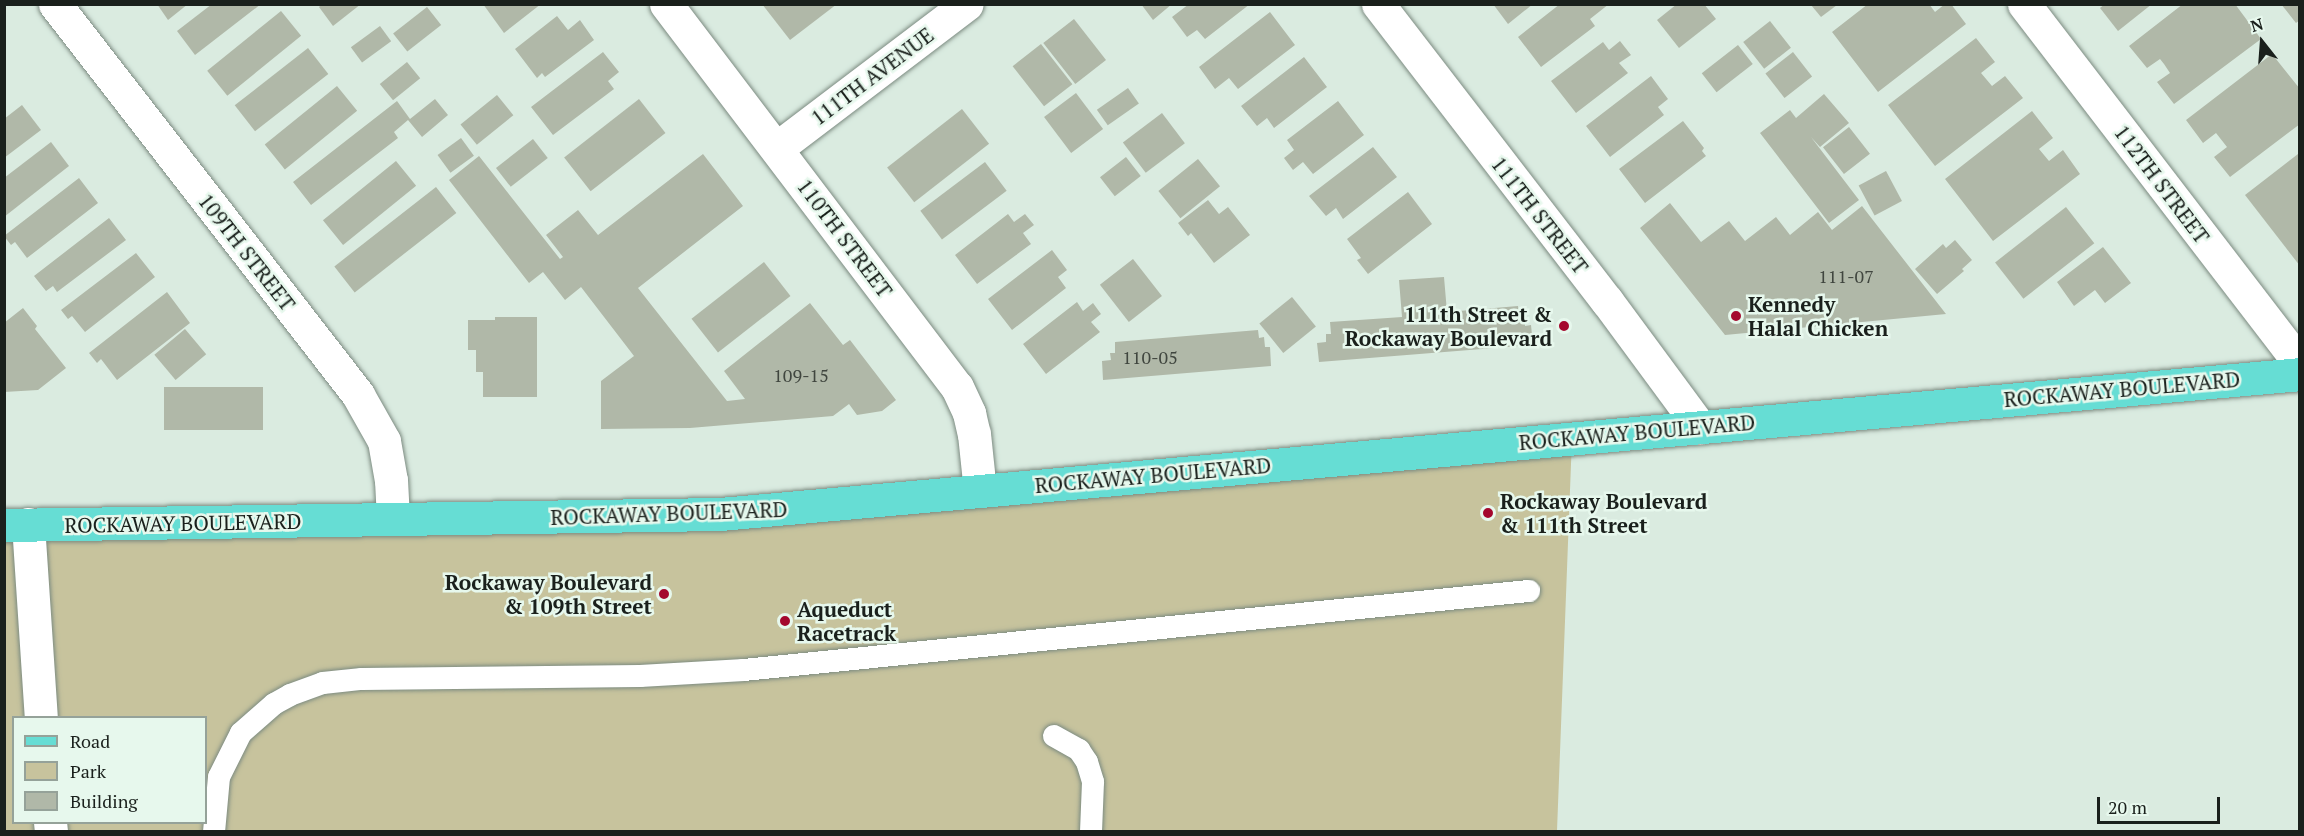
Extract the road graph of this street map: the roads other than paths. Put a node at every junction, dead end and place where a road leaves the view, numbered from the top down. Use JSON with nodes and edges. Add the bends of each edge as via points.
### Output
{"nodes":[{"id":1,"x":55,"y":4,"type":"edge"},
{"id":2,"x":666,"y":4,"type":"edge"},
{"id":3,"x":967,"y":4,"type":"edge"},
{"id":4,"x":1378,"y":4,"type":"edge"},
{"id":5,"x":2024,"y":4,"type":"edge"},
{"id":6,"x":777,"y":148,"type":"junction"},
{"id":7,"x":2300,"y":364,"type":"edge"},
{"id":8,"x":2300,"y":374,"type":"edge"},
{"id":9,"x":1700,"y":427,"type":"junction"},
{"id":10,"x":980,"y":491,"type":"junction"},
{"id":11,"x":393,"y":519,"type":"junction"},
{"id":12,"x":16,"y":525,"type":"edge"},
{"id":13,"x":1529,"y":591,"type":"dead end"},
{"id":14,"x":41,"y":716,"type":"edge"},
{"id":15,"x":1054,"y":736,"type":"dead end"},
{"id":16,"x":214,"y":831,"type":"edge"},
{"id":17,"x":1091,"y":831,"type":"edge"}],
"edges":[{"from":1,"to":11,"type":"street","name":"109TH STREET","via":[[358,395],[384,441]]},
{"from":2,"to":6,"type":"street","name":"110TH STREET"},
{"from":3,"to":6,"type":"street","name":"111TH AVENUE"},
{"from":4,"to":9,"type":"street","name":"111TH STREET"},
{"from":5,"to":7,"type":"street","name":"112TH STREET"},
{"from":6,"to":10,"type":"street","name":"110TH STREET","via":[[957,387],[974,434]]},
{"from":8,"to":9,"type":"main road","name":"ROCKAWAY BOULEVARD"},
{"from":9,"to":10,"type":"main road","name":"ROCKAWAY BOULEVARD"},
{"from":10,"to":11,"type":"main road","name":"ROCKAWAY BOULEVARD","via":[[675,516]]},
{"from":11,"to":12,"type":"main road","name":"ROCKAWAY BOULEVARD"},
{"from":12,"to":14,"type":"street"},
{"from":13,"to":16,"type":"lane","via":[[744,670],[323,683],[274,704],[241,733],[219,777]]},
{"from":15,"to":17,"type":"lane","via":[[1079,750],[1087,762],[1093,782]]}]}
